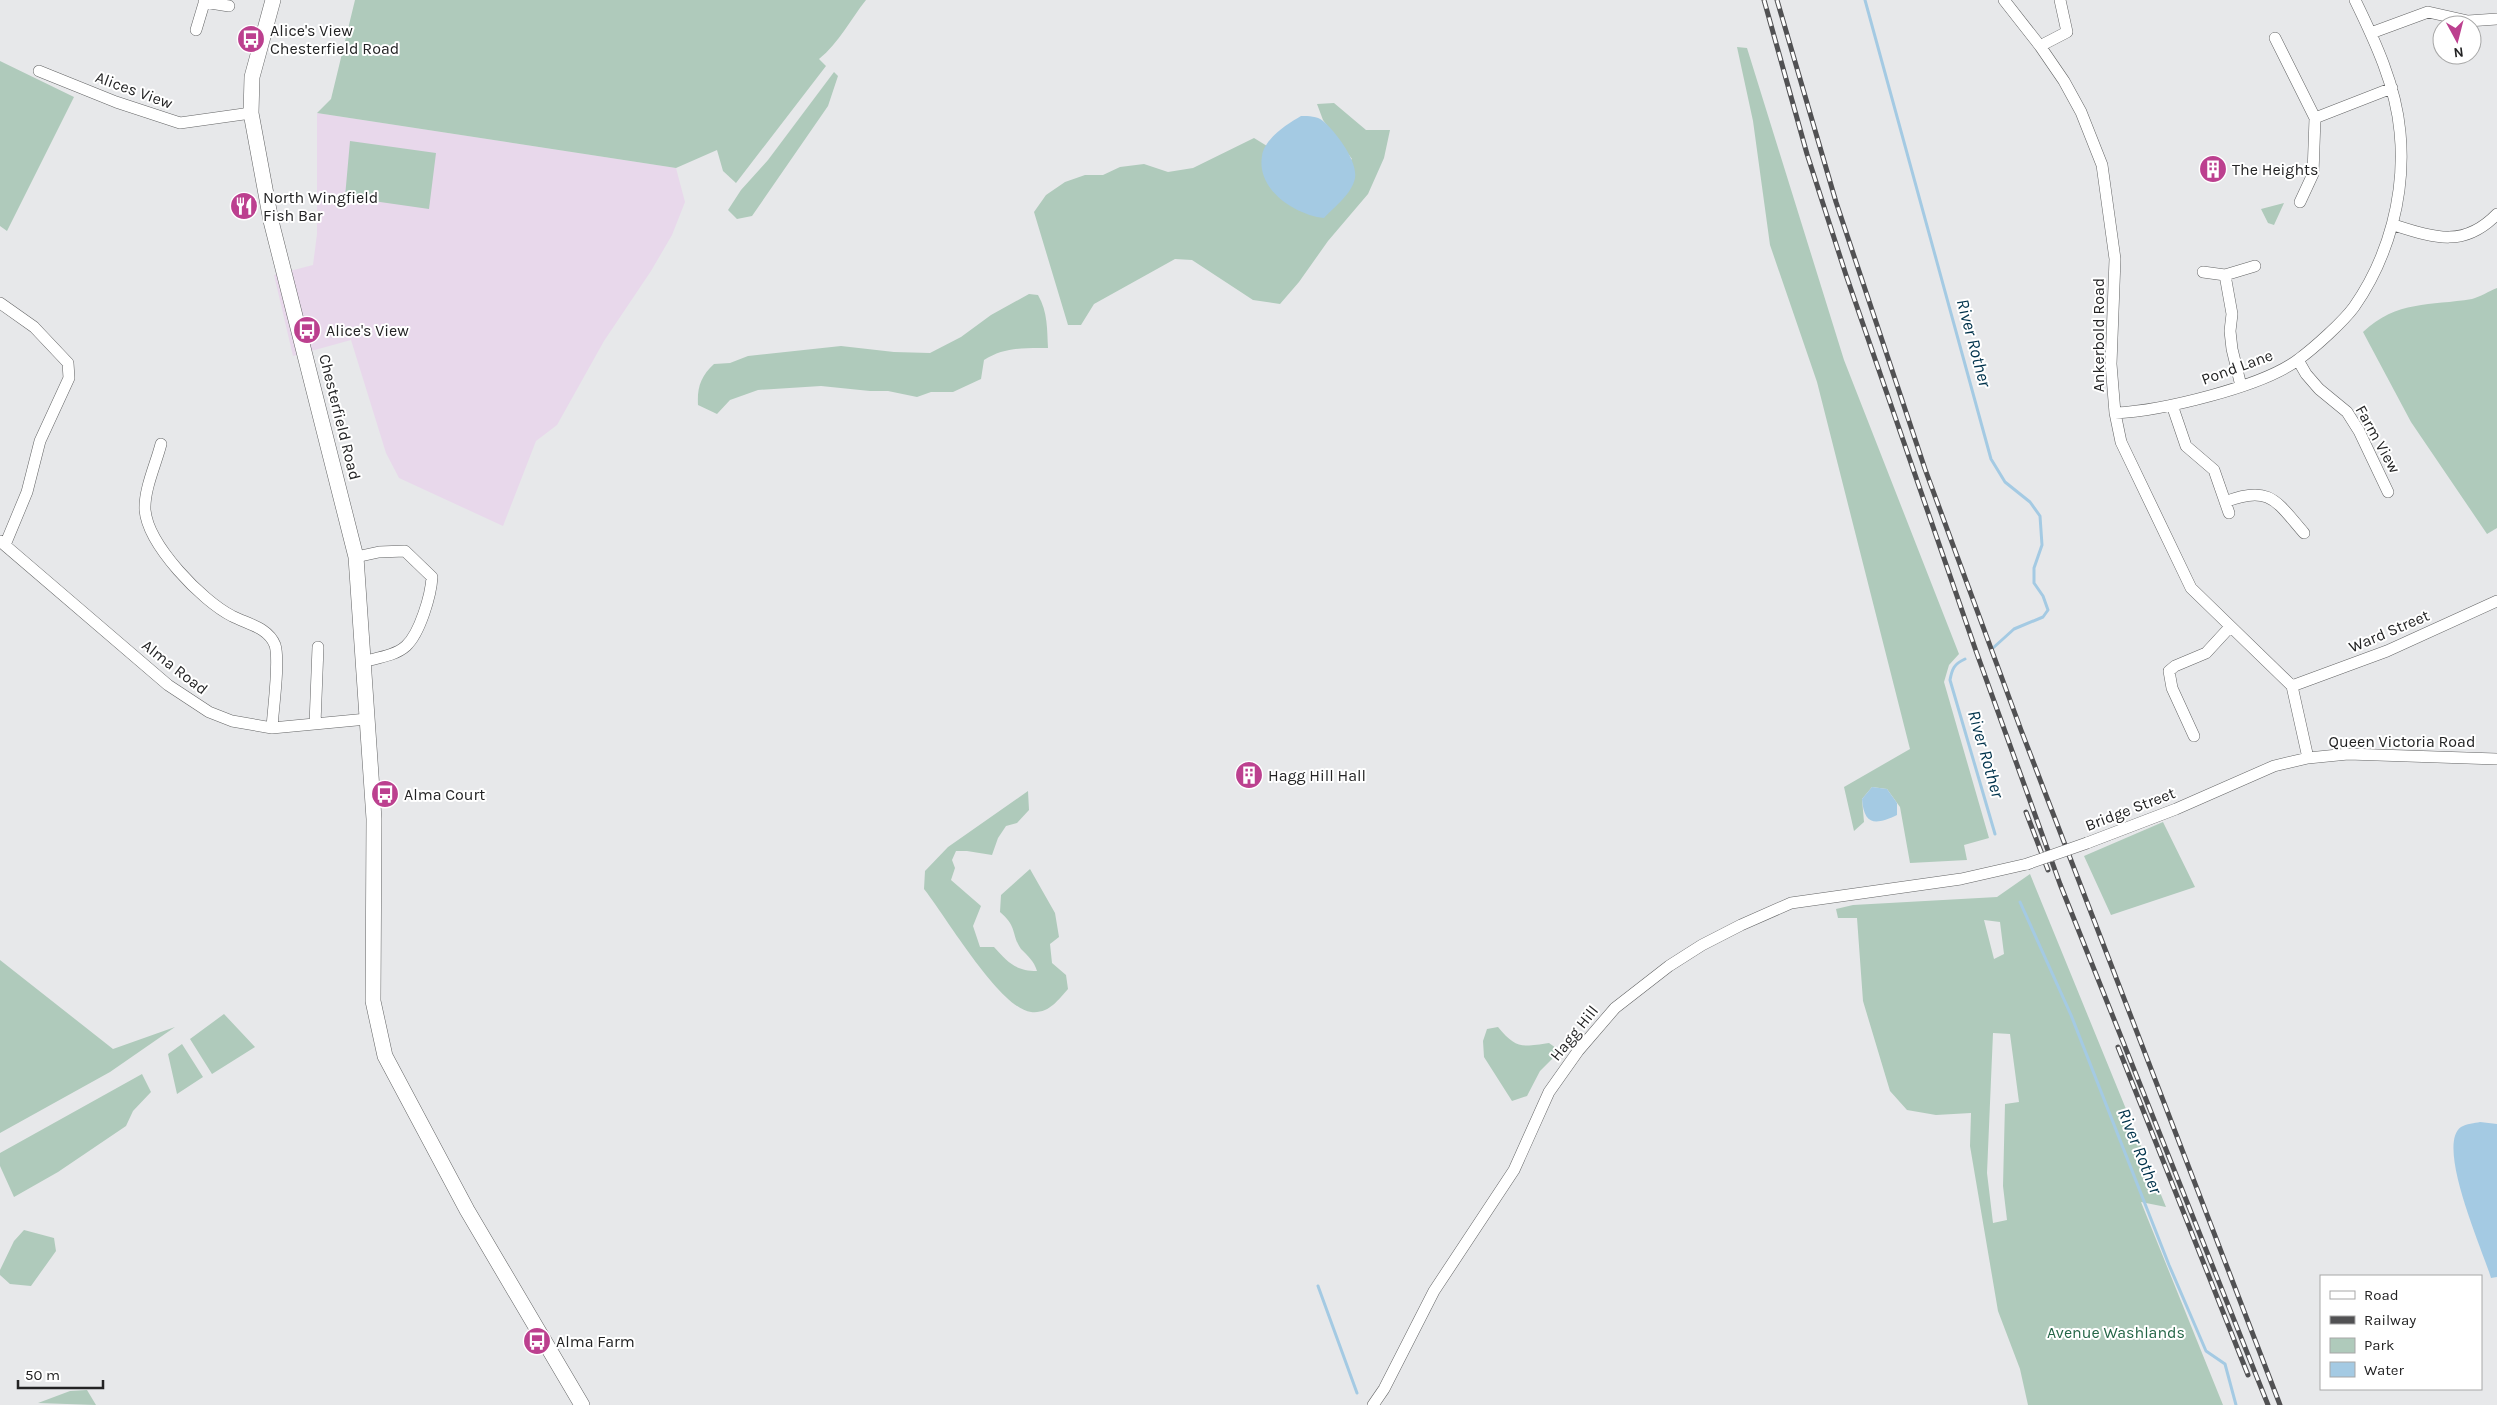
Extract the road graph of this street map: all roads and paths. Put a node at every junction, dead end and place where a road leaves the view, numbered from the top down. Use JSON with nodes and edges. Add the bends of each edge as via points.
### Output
{"nodes":[{"id":1,"x":273,"y":0,"type":"edge"},
{"id":2,"x":2004,"y":0,"type":"edge"},
{"id":3,"x":2060,"y":0,"type":"edge"},
{"id":4,"x":2355,"y":0,"type":"edge"},
{"id":5,"x":205,"y":1,"type":"edge"},
{"id":6,"x":229,"y":6,"type":"dead end"},
{"id":7,"x":2428,"y":6,"type":"edge"},
{"id":8,"x":2497,"y":19,"type":"edge"},
{"id":9,"x":196,"y":30,"type":"dead end"},
{"id":10,"x":2371,"y":32,"type":"junction"},
{"id":11,"x":2275,"y":38,"type":"dead end"},
{"id":12,"x":2040,"y":46,"type":"junction"},
{"id":13,"x":39,"y":71,"type":"dead end"},
{"id":14,"x":2392,"y":88,"type":"junction"},
{"id":15,"x":251,"y":113,"type":"junction"},
{"id":16,"x":2315,"y":118,"type":"junction"},
{"id":17,"x":2300,"y":202,"type":"dead end"},
{"id":18,"x":2497,"y":214,"type":"edge"},
{"id":19,"x":2394,"y":225,"type":"junction"},
{"id":20,"x":2254,"y":266,"type":"dead end"},
{"id":21,"x":2203,"y":272,"type":"dead end"},
{"id":22,"x":2226,"y":275,"type":"junction"},
{"id":23,"x":0,"y":303,"type":"edge"},
{"id":24,"x":2298,"y":360,"type":"junction"},
{"id":25,"x":2241,"y":386,"type":"junction"},
{"id":26,"x":2172,"y":405,"type":"junction"},
{"id":27,"x":2115,"y":414,"type":"junction"},
{"id":28,"x":162,"y":444,"type":"dead end"},
{"id":29,"x":2388,"y":492,"type":"dead end"},
{"id":30,"x":2304,"y":533,"type":"dead end"},
{"id":31,"x":2,"y":543,"type":"edge"},
{"id":32,"x":356,"y":557,"type":"junction"},
{"id":33,"x":2497,"y":601,"type":"edge"},
{"id":34,"x":2229,"y":628,"type":"junction"},
{"id":35,"x":318,"y":648,"type":"dead end"},
{"id":36,"x":362,"y":662,"type":"junction"},
{"id":37,"x":2292,"y":686,"type":"junction"},
{"id":38,"x":367,"y":719,"type":"junction"},
{"id":39,"x":315,"y":724,"type":"junction"},
{"id":40,"x":272,"y":728,"type":"junction"},
{"id":41,"x":2194,"y":736,"type":"dead end"},
{"id":42,"x":2308,"y":758,"type":"junction"},
{"id":43,"x":2497,"y":759,"type":"edge"},
{"id":44,"x":1961,"y":879,"type":"joint"},
{"id":45,"x":582,"y":1405,"type":"edge"},
{"id":46,"x":1373,"y":1405,"type":"edge"}],
"edges":[{"from":1,"to":15,"type":"main road","name":"Chesterfield Road","via":[[252,77]]},
{"from":2,"to":12,"type":"street","name":"Ankerbold Road"},
{"from":3,"to":12,"type":"street","via":[[2067,32]]},
{"from":4,"to":10,"type":"street","name":"Pond Lane"},
{"from":5,"to":6,"type":"street"},
{"from":5,"to":9,"type":"street"},
{"from":7,"to":8,"type":"street","via":[[2468,21]]},
{"from":7,"to":10,"type":"street"},
{"from":10,"to":14,"type":"street","name":"Pond Lane"},
{"from":11,"to":16,"type":"street"},
{"from":12,"to":27,"type":"street","name":"Ankerbold Road","via":[[2081,112],[2106,181],[2115,260],[2111,364]]},
{"from":13,"to":15,"type":"street","name":"Alices View","via":[[180,123]]},
{"from":14,"to":16,"type":"street"},
{"from":14,"to":19,"type":"street","name":"Pond Lane","via":[[2400,131],[2401,168]]},
{"from":15,"to":32,"type":"main road","name":"Chesterfield Road","via":[[271,221]]},
{"from":16,"to":17,"type":"street","via":[[2314,174]]},
{"from":18,"to":19,"type":"street","via":[[2484,227],[2466,236],[2426,235]]},
{"from":19,"to":24,"type":"street","name":"Pond Lane","via":[[2378,265],[2353,308]]},
{"from":20,"to":22,"type":"street"},
{"from":21,"to":22,"type":"street"},
{"from":22,"to":25,"type":"street","via":[[2232,314],[2232,350]]},
{"from":23,"to":31,"type":"street","via":[[34,327],[68,363],[69,378],[40,441],[27,492]]},
{"from":24,"to":25,"type":"street","name":"Pond Lane"},
{"from":24,"to":29,"type":"street","name":"Farm View","via":[[2319,389],[2347,412]]},
{"from":25,"to":26,"type":"street","name":"Pond Lane"},
{"from":26,"to":27,"type":"street","name":"Pond Lane"},
{"from":26,"to":30,"type":"street","via":[[2186,446],[2214,470],[2227,507],[2261,494],[2274,498]]},
{"from":27,"to":34,"type":"street","name":"Ankerbold Road","via":[[2121,442],[2191,588]]},
{"from":28,"to":40,"type":"street","via":[[146,498],[150,528],[172,562],[195,587],[228,614],[258,627],[272,638],[276,654]]},
{"from":31,"to":40,"type":"street","name":"Alma Road","via":[[187,700],[232,721]]},
{"from":32,"to":36,"type":"main road","name":"Chesterfield Road"},
{"from":32,"to":36,"type":"street","via":[[405,551],[432,577],[431,592],[406,647]]},
{"from":33,"to":37,"type":"street","name":"Ward Street","via":[[2387,651]]},
{"from":34,"to":37,"type":"street","name":"Ankerbold Road"},
{"from":34,"to":41,"type":"street","via":[[2206,653],[2169,671],[2172,688]]},
{"from":35,"to":39,"type":"street"},
{"from":36,"to":38,"type":"main road","name":"Chesterfield Road"},
{"from":37,"to":42,"type":"street"},
{"from":38,"to":39,"type":"street","name":"Alma Road"},
{"from":38,"to":45,"type":"main road","name":"Chesterfield Road","via":[[374,819],[373,1001],[385,1056],[467,1210]]},
{"from":39,"to":40,"type":"street","name":"Alma Road"},
{"from":42,"to":43,"type":"street","name":"Queen Victoria Road","via":[[2348,754]]},
{"from":42,"to":44,"type":"street","name":"Bridge Street","bridge":true,"via":[[2274,766],[2176,808],[2027,864]]},
{"from":44,"to":46,"type":"street","name":"Hagg Hill","via":[[1792,903],[1702,945],[1615,1008],[1578,1051],[1549,1092],[1514,1170],[1434,1291],[1384,1390]]}]}
